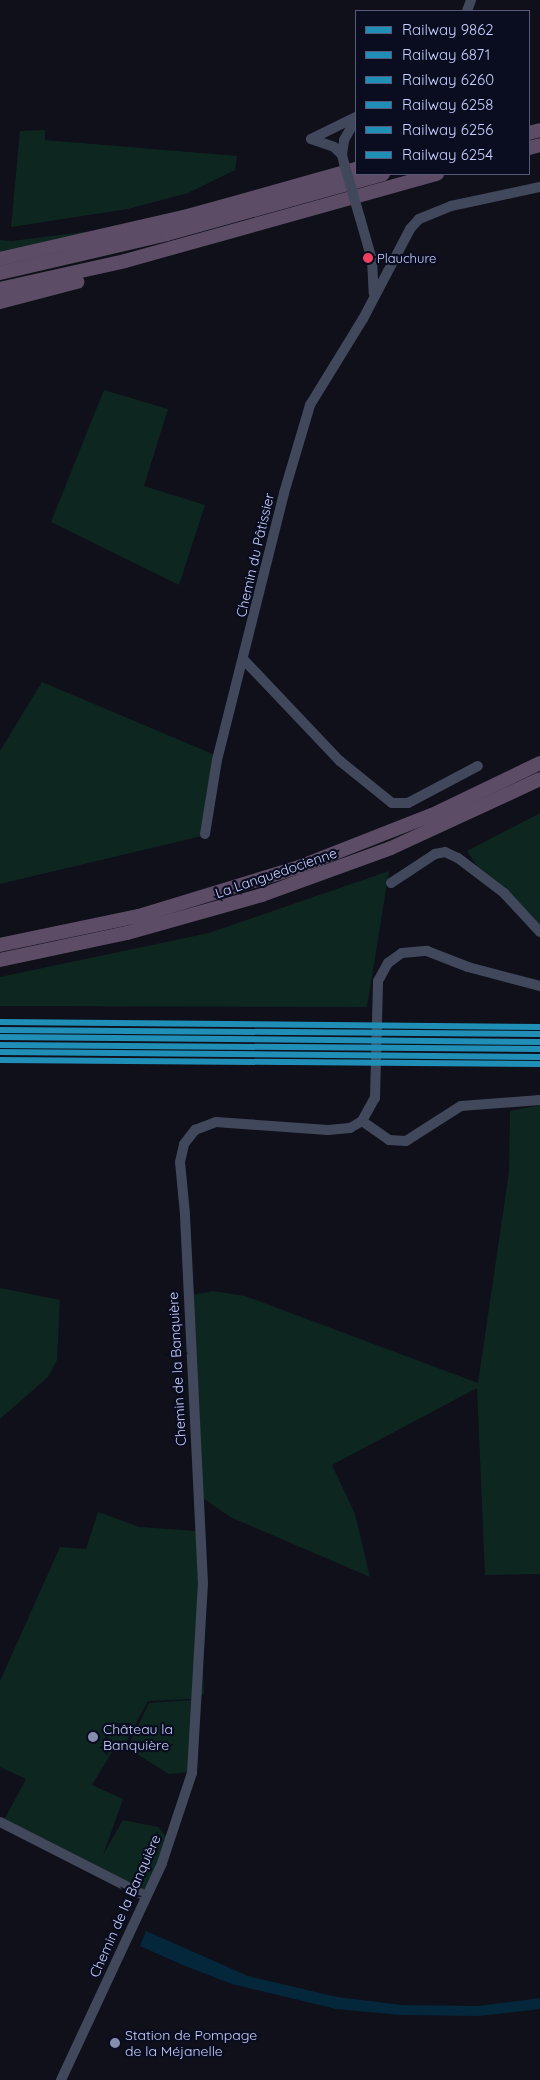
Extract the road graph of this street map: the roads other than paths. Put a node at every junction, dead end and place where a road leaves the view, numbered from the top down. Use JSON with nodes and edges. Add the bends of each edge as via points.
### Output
{"nodes":[{"id":1,"x":355,"y":118,"type":"edge"},
{"id":2,"x":355,"y":119,"type":"edge"},
{"id":3,"x":348,"y":162,"type":"edge"},
{"id":4,"x":379,"y":175,"type":"edge"},
{"id":5,"x":433,"y":175,"type":"edge"},
{"id":6,"x":540,"y":187,"type":"edge"},
{"id":7,"x":0,"y":259,"type":"edge"},
{"id":8,"x":125,"y":261,"type":"junction"},
{"id":9,"x":0,"y":273,"type":"edge"},
{"id":10,"x":0,"y":289,"type":"edge"},
{"id":11,"x":14,"y":299,"type":"junction"},
{"id":12,"x":373,"y":299,"type":"junction"},
{"id":13,"x":0,"y":302,"type":"edge"},
{"id":14,"x":0,"y":306,"type":"edge"},
{"id":15,"x":244,"y":660,"type":"junction"},
{"id":16,"x":540,"y":763,"type":"edge"},
{"id":17,"x":478,"y":766,"type":"dead end"},
{"id":18,"x":540,"y":779,"type":"edge"},
{"id":19,"x":205,"y":834,"type":"dead end"},
{"id":20,"x":391,"y":883,"type":"dead end"},
{"id":21,"x":540,"y":932,"type":"edge"},
{"id":22,"x":0,"y":945,"type":"edge"},
{"id":23,"x":0,"y":960,"type":"edge"},
{"id":24,"x":540,"y":986,"type":"edge"},
{"id":25,"x":540,"y":1100,"type":"edge"},
{"id":26,"x":362,"y":1121,"type":"junction"},
{"id":27,"x":0,"y":1822,"type":"edge"},
{"id":28,"x":146,"y":1896,"type":"junction"},
{"id":29,"x":61,"y":2080,"type":"edge"}],
"edges":[{"from":1,"to":3,"type":"street","via":[[311,139],[334,147]]},
{"from":2,"to":3,"type":"street","via":[[349,126]]},
{"from":3,"to":7,"type":"highway","via":[[184,217]]},
{"from":3,"to":12,"type":"street","bridge":true,"via":[[376,279]]},
{"from":4,"to":9,"type":"highway","via":[[167,234]]},
{"from":5,"to":8,"type":"highway"},
{"from":6,"to":12,"type":"street","name":"Chemin du Pâtissier","via":[[451,206],[419,219],[410,229]]},
{"from":8,"to":10,"type":"highway"},
{"from":8,"to":11,"type":"highway","via":[[109,273]]},
{"from":11,"to":13,"type":"highway"},
{"from":11,"to":14,"type":"highway"},
{"from":12,"to":15,"type":"street","name":"Chemin du Pâtissier","via":[[307,414]]},
{"from":15,"to":17,"type":"street","via":[[340,761],[392,803],[408,803]]},
{"from":15,"to":19,"type":"street","name":"Chemin du Pâtissier","via":[[213,777]]},
{"from":16,"to":22,"type":"highway","name":"La Languedocienne","via":[[432,815],[271,876],[139,916]]},
{"from":18,"to":23,"type":"highway","name":"La Languedocienne","via":[[391,848],[262,895],[127,933]]},
{"from":20,"to":21,"type":"street","via":[[435,854],[445,852],[504,893]]},
{"from":24,"to":26,"type":"street","via":[[468,967],[428,951],[412,950],[388,963],[378,981],[376,1079],[372,1108]]},
{"from":25,"to":26,"type":"street","via":[[461,1106],[406,1141],[389,1140]]},
{"from":26,"to":28,"type":"street","name":"Chemin de la Banquière","via":[[350,1128],[328,1130],[216,1122],[195,1130],[184,1144],[180,1162],[203,1584],[200,1661],[192,1773],[162,1864]]},
{"from":27,"to":28,"type":"street"},
{"from":28,"to":29,"type":"street","name":"Chemin de la Banquière"}]}
